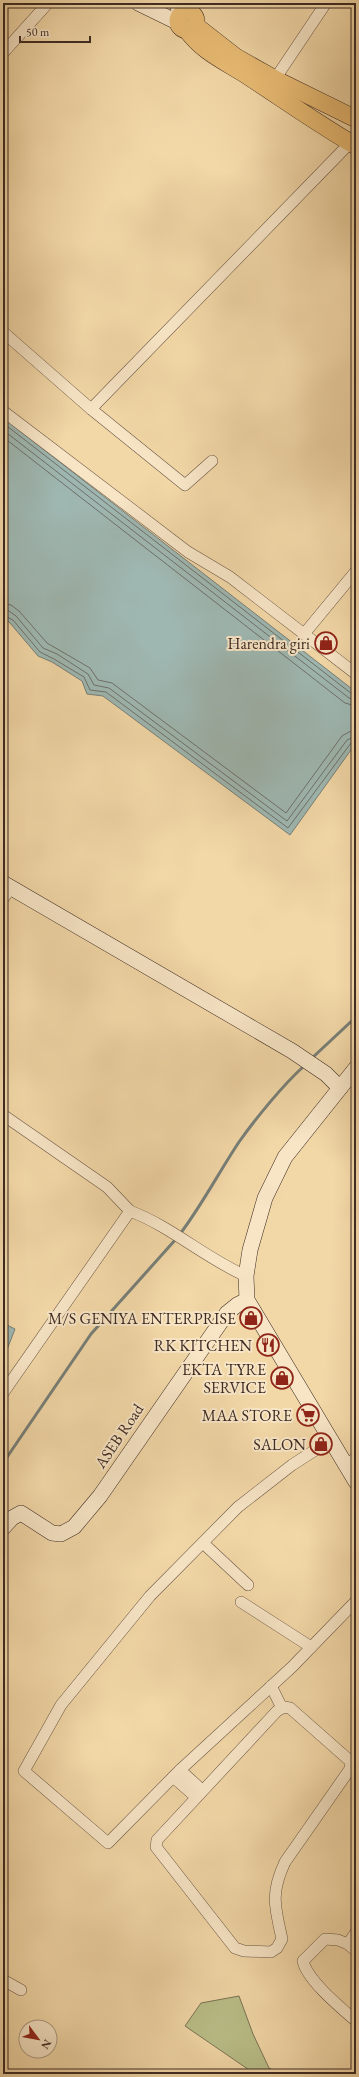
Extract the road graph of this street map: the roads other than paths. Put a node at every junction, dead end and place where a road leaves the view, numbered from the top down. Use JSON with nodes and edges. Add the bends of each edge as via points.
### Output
{"nodes":[{"id":1,"x":48,"y":3,"type":"edge"},
{"id":2,"x":138,"y":3,"type":"edge"},
{"id":3,"x":326,"y":3,"type":"edge"},
{"id":4,"x":186,"y":16,"type":"edge"},
{"id":5,"x":3,"y":53,"type":"edge"},
{"id":6,"x":275,"y":79,"type":"junction"},
{"id":7,"x":293,"y":97,"type":"junction"},
{"id":8,"x":356,"y":119,"type":"edge"},
{"id":9,"x":354,"y":140,"type":"edge"},
{"id":10,"x":3,"y":332,"type":"edge"},
{"id":11,"x":91,"y":409,"type":"junction"},
{"id":12,"x":3,"y":410,"type":"edge"},
{"id":13,"x":212,"y":461,"type":"dead end"},
{"id":14,"x":356,"y":571,"type":"edge"},
{"id":15,"x":304,"y":634,"type":"junction"},
{"id":16,"x":356,"y":674,"type":"edge"},
{"id":17,"x":6,"y":890,"type":"edge"},
{"id":18,"x":356,"y":1068,"type":"edge"},
{"id":19,"x":340,"y":1088,"type":"junction"},
{"id":20,"x":3,"y":1116,"type":"edge"},
{"id":21,"x":130,"y":1211,"type":"junction"},
{"id":22,"x":246,"y":1276,"type":"junction"},
{"id":23,"x":247,"y":1300,"type":"junction"},
{"id":24,"x":3,"y":1393,"type":"edge"},
{"id":25,"x":331,"y":1440,"type":"junction"},
{"id":26,"x":352,"y":1462,"type":"edge"},
{"id":27,"x":356,"y":1482,"type":"edge"},
{"id":28,"x":3,"y":1528,"type":"edge"},
{"id":29,"x":203,"y":1543,"type":"junction"},
{"id":30,"x":248,"y":1585,"type":"dead end"},
{"id":31,"x":356,"y":1601,"type":"edge"},
{"id":32,"x":241,"y":1602,"type":"dead end"},
{"id":33,"x":310,"y":1647,"type":"junction"},
{"id":34,"x":268,"y":1688,"type":"junction"},
{"id":35,"x":280,"y":1710,"type":"junction"},
{"id":36,"x":177,"y":1773,"type":"junction"},
{"id":37,"x":199,"y":1793,"type":"junction"},
{"id":38,"x":356,"y":1932,"type":"edge"},
{"id":39,"x":352,"y":1948,"type":"edge"},
{"id":40,"x":3,"y":1980,"type":"edge"},
{"id":41,"x":21,"y":1990,"type":"dead end"},
{"id":42,"x":356,"y":2021,"type":"edge"}],
"edges":[{"from":1,"to":5,"type":"street"},
{"from":2,"to":4,"type":"street"},
{"from":3,"to":6,"type":"street"},
{"from":4,"to":6,"type":"main road","via":[[236,57]]},
{"from":4,"to":7,"type":"main road","via":[[193,40],[213,55]]},
{"from":6,"to":7,"type":"main road"},
{"from":7,"to":8,"type":"main road"},
{"from":7,"to":9,"type":"main road","via":[[307,118]]},
{"from":9,"to":11,"type":"street"},
{"from":10,"to":11,"type":"street"},
{"from":11,"to":13,"type":"street","via":[[185,484]]},
{"from":12,"to":15,"type":"street","via":[[188,552],[230,577]]},
{"from":14,"to":15,"type":"street"},
{"from":15,"to":16,"type":"street"},
{"from":17,"to":19,"type":"street","via":[[292,1052],[326,1074]]},
{"from":18,"to":19,"type":"street"},
{"from":19,"to":22,"type":"street","via":[[285,1157],[265,1198],[250,1250]]},
{"from":20,"to":21,"type":"street","via":[[107,1187]]},
{"from":21,"to":22,"type":"street","via":[[149,1218]]},
{"from":21,"to":24,"type":"street"},
{"from":22,"to":23,"type":"street"},
{"from":23,"to":25,"type":"street"},
{"from":23,"to":28,"type":"street","name":"ASEB Road","via":[[227,1313],[100,1496],[74,1527],[61,1534],[52,1533],[21,1513]]},
{"from":25,"to":26,"type":"street"},
{"from":25,"to":29,"type":"street","via":[[292,1465],[238,1507]]},
{"from":26,"to":27,"type":"street"},
{"from":29,"to":30,"type":"street"},
{"from":29,"to":36,"type":"street","via":[[150,1596],[61,1705],[24,1771],[108,1843]]},
{"from":31,"to":33,"type":"street"},
{"from":32,"to":33,"type":"street"},
{"from":33,"to":34,"type":"street"},
{"from":34,"to":35,"type":"street"},
{"from":34,"to":36,"type":"street"},
{"from":35,"to":37,"type":"street"},
{"from":35,"to":37,"type":"street","via":[[290,1708],[351,1763],[350,1769],[285,1862],[277,1879],[274,1898],[282,1939],[271,1952],[235,1948],[156,1847],[157,1840]]},
{"from":36,"to":37,"type":"street"},
{"from":38,"to":39,"type":"street"},
{"from":39,"to":42,"type":"street","via":[[338,1940],[325,1939],[303,1961],[315,1982]]},
{"from":40,"to":41,"type":"street"}]}
